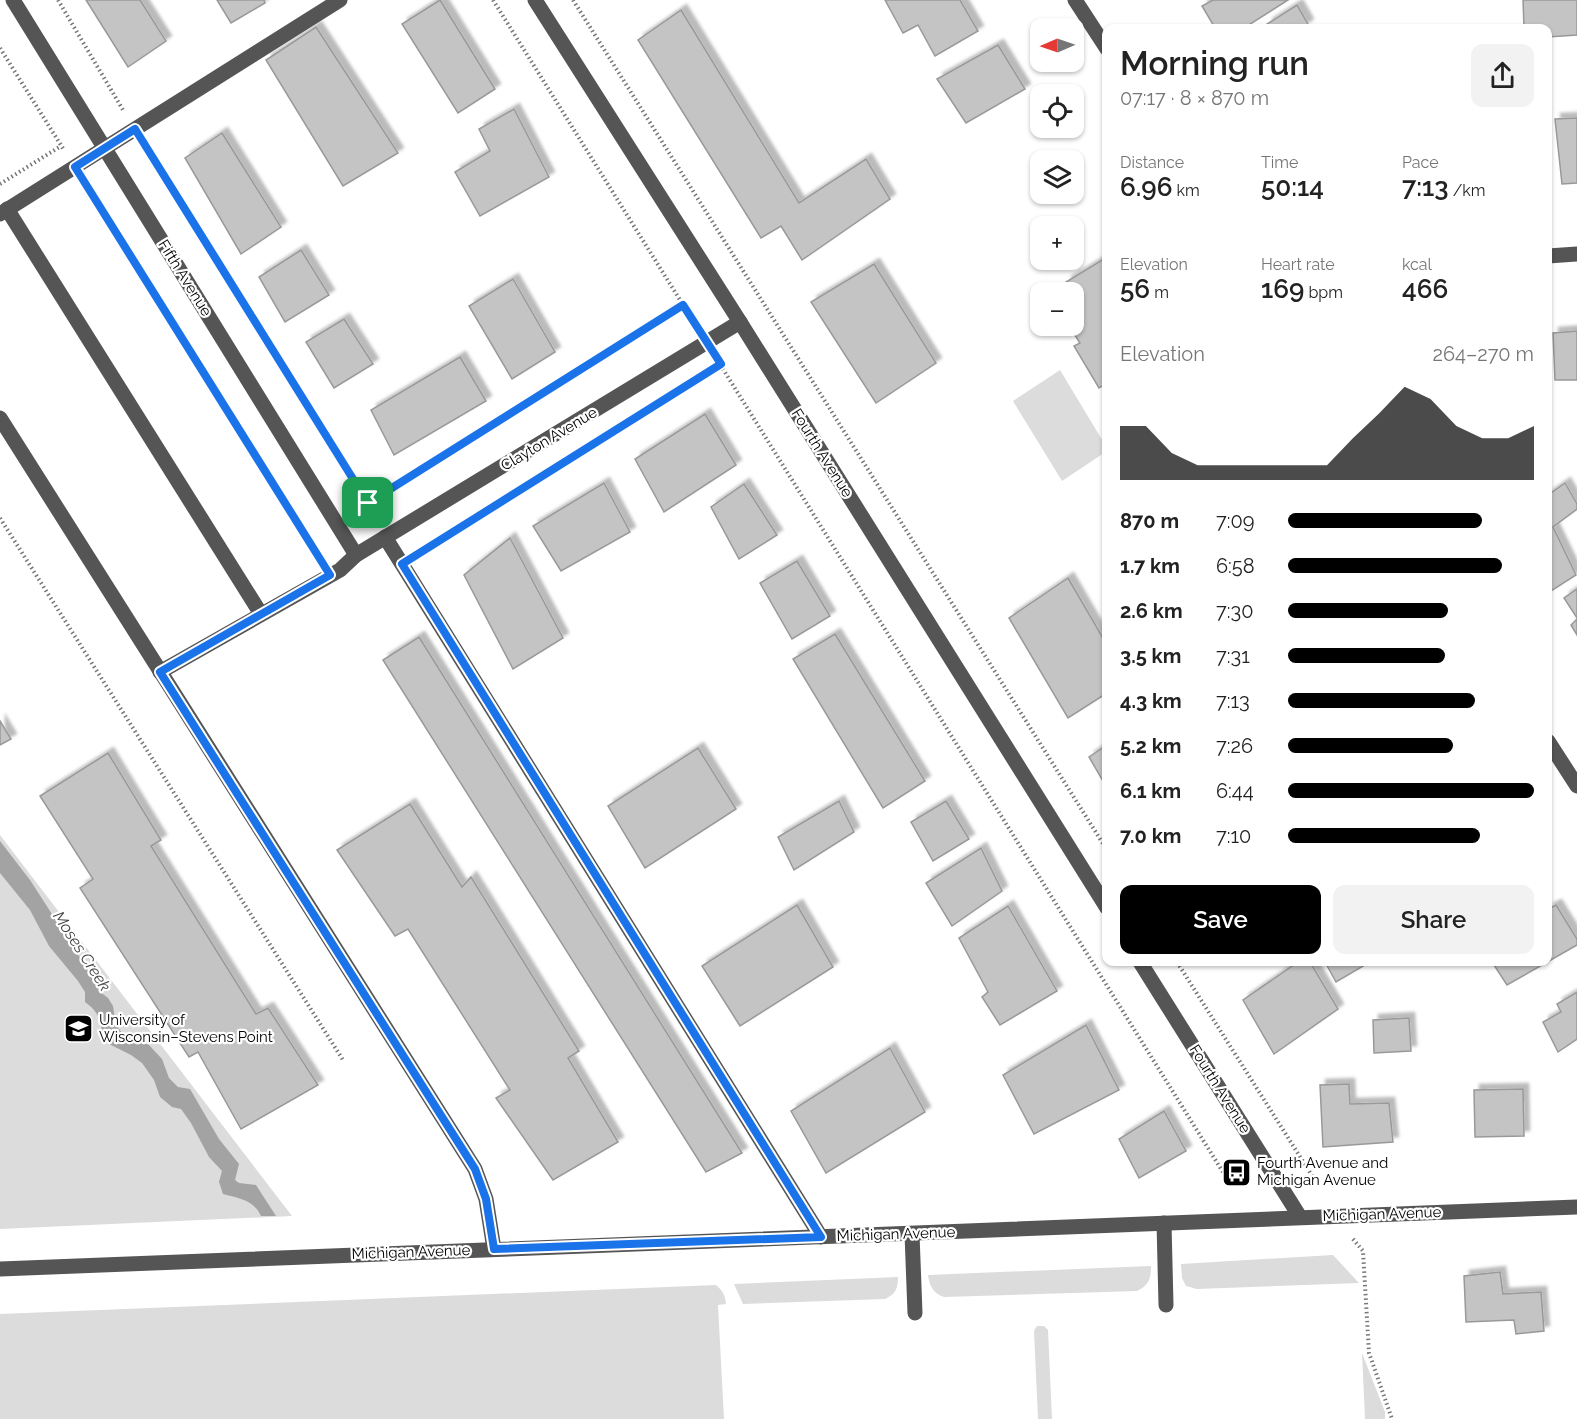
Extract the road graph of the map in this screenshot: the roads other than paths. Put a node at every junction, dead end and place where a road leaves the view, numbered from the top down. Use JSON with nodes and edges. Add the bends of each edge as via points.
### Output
{"nodes":[{"id":1,"x":13,"y":0,"type":"edge"},
{"id":2,"x":340,"y":0,"type":"edge"},
{"id":3,"x":535,"y":0,"type":"edge"},
{"id":4,"x":1076,"y":0,"type":"edge"},
{"id":5,"x":1102,"y":41,"type":"edge"},
{"id":6,"x":105,"y":148,"type":"junction"},
{"id":7,"x":4,"y":212,"type":"edge"},
{"id":8,"x":1577,"y":254,"type":"edge"},
{"id":9,"x":1552,"y":255,"type":"edge"},
{"id":10,"x":740,"y":322,"type":"junction"},
{"id":11,"x":0,"y":418,"type":"edge"},
{"id":12,"x":386,"y":537,"type":"junction"},
{"id":13,"x":356,"y":555,"type":"junction"},
{"id":14,"x":261,"y":614,"type":"junction"},
{"id":15,"x":160,"y":672,"type":"junction"},
{"id":16,"x":1552,"y":747,"type":"edge"},
{"id":17,"x":1577,"y":786,"type":"edge"},
{"id":18,"x":1102,"y":901,"type":"edge"},
{"id":19,"x":1143,"y":966,"type":"edge"},
{"id":20,"x":1577,"y":1207,"type":"edge"},
{"id":21,"x":1300,"y":1217,"type":"junction"},
{"id":22,"x":1164,"y":1223,"type":"junction"},
{"id":23,"x":912,"y":1233,"type":"junction"},
{"id":24,"x":821,"y":1237,"type":"junction"},
{"id":25,"x":494,"y":1249,"type":"junction"},
{"id":26,"x":0,"y":1269,"type":"edge"},
{"id":27,"x":1166,"y":1305,"type":"dead end"},
{"id":28,"x":915,"y":1313,"type":"dead end"}],
"edges":[{"from":1,"to":6,"type":"street","name":"Fifth Avenue"},
{"from":2,"to":6,"type":"street"},
{"from":3,"to":10,"type":"street","name":"Fourth Avenue"},
{"from":4,"to":5,"type":"street"},
{"from":6,"to":7,"type":"street"},
{"from":6,"to":13,"type":"street","name":"Fifth Avenue"},
{"from":7,"to":14,"type":"street"},
{"from":8,"to":9,"type":"street"},
{"from":10,"to":12,"type":"street","name":"Clayton Avenue"},
{"from":10,"to":18,"type":"street","name":"Fourth Avenue"},
{"from":11,"to":15,"type":"street"},
{"from":12,"to":13,"type":"street","name":"Clayton Avenue"},
{"from":12,"to":24,"type":"street"},
{"from":13,"to":14,"type":"street","name":"Clayton Avenue","via":[[340,570]]},
{"from":14,"to":15,"type":"street","name":"Clayton Avenue"},
{"from":15,"to":25,"type":"street","via":[[475,1169],[486,1199]]},
{"from":16,"to":17,"type":"street"},
{"from":19,"to":21,"type":"street","name":"Fourth Avenue"},
{"from":20,"to":21,"type":"street","name":"Michigan Avenue"},
{"from":21,"to":22,"type":"street","name":"Michigan Avenue"},
{"from":22,"to":23,"type":"street","name":"Michigan Avenue"},
{"from":22,"to":27,"type":"street"},
{"from":23,"to":24,"type":"street","name":"Michigan Avenue"},
{"from":23,"to":28,"type":"street"},
{"from":24,"to":25,"type":"street","name":"Michigan Avenue"},
{"from":25,"to":26,"type":"street","name":"Michigan Avenue"}]}
